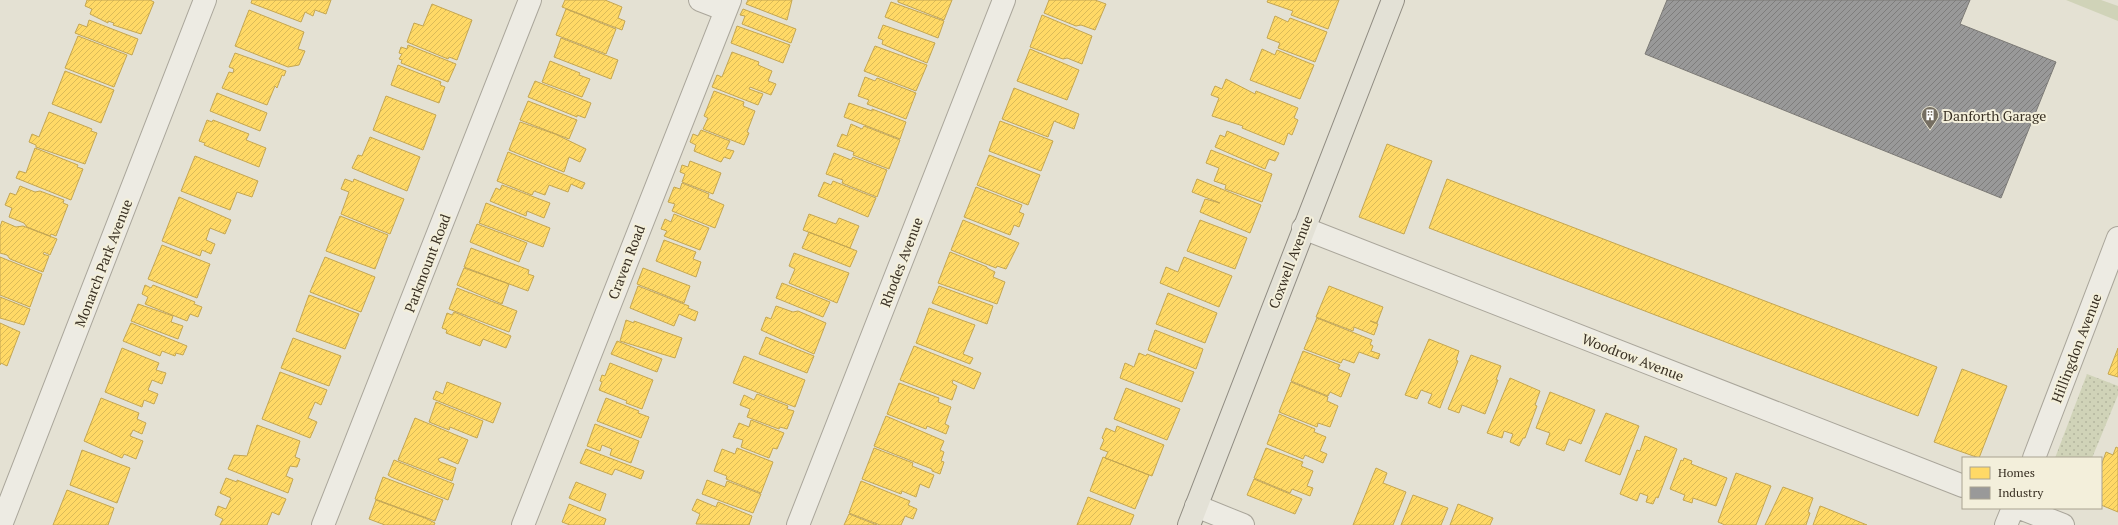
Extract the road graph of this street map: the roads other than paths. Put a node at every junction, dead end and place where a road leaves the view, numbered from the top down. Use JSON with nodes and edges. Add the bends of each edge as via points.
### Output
{"nodes":[{"id":1,"x":205,"y":0,"type":"edge"},
{"id":2,"x":700,"y":0,"type":"edge"},
{"id":3,"x":1004,"y":0,"type":"edge"},
{"id":4,"x":1393,"y":0,"type":"edge"},
{"id":5,"x":526,"y":1,"type":"edge"},
{"id":6,"x":728,"y":5,"type":"edge"},
{"id":7,"x":1303,"y":228,"type":"junction"},
{"id":8,"x":2118,"y":238,"type":"edge"},
{"id":9,"x":2034,"y":457,"type":"edge"},
{"id":10,"x":1962,"y":486,"type":"edge"},
{"id":11,"x":2013,"y":509,"type":"edge"},
{"id":12,"x":2023,"y":509,"type":"edge"},
{"id":13,"x":1193,"y":515,"type":"edge"},
{"id":14,"x":1,"y":525,"type":"edge"},
{"id":15,"x":323,"y":525,"type":"edge"},
{"id":16,"x":523,"y":525,"type":"edge"},
{"id":17,"x":798,"y":525,"type":"edge"},
{"id":18,"x":1243,"y":525,"type":"edge"},
{"id":19,"x":2006,"y":525,"type":"edge"},
{"id":20,"x":2063,"y":525,"type":"edge"}],
"edges":[{"from":1,"to":14,"type":"street","name":"Monarch Park Avenue"},
{"from":2,"to":6,"type":"street"},
{"from":3,"to":17,"type":"street","name":"Rhodes Avenue"},
{"from":4,"to":7,"type":"main road","name":"Coxwell Avenue"},
{"from":5,"to":15,"type":"street","name":"Parkmount Road"},
{"from":6,"to":16,"type":"street","name":"Craven Road"},
{"from":7,"to":10,"type":"street","name":"Woodrow Avenue"},
{"from":7,"to":13,"type":"main road","name":"Coxwell Avenue"},
{"from":8,"to":9,"type":"street","name":"Hillingdon Avenue"},
{"from":11,"to":19,"type":"street"},
{"from":12,"to":20,"type":"street"},
{"from":13,"to":18,"type":"street"}]}
